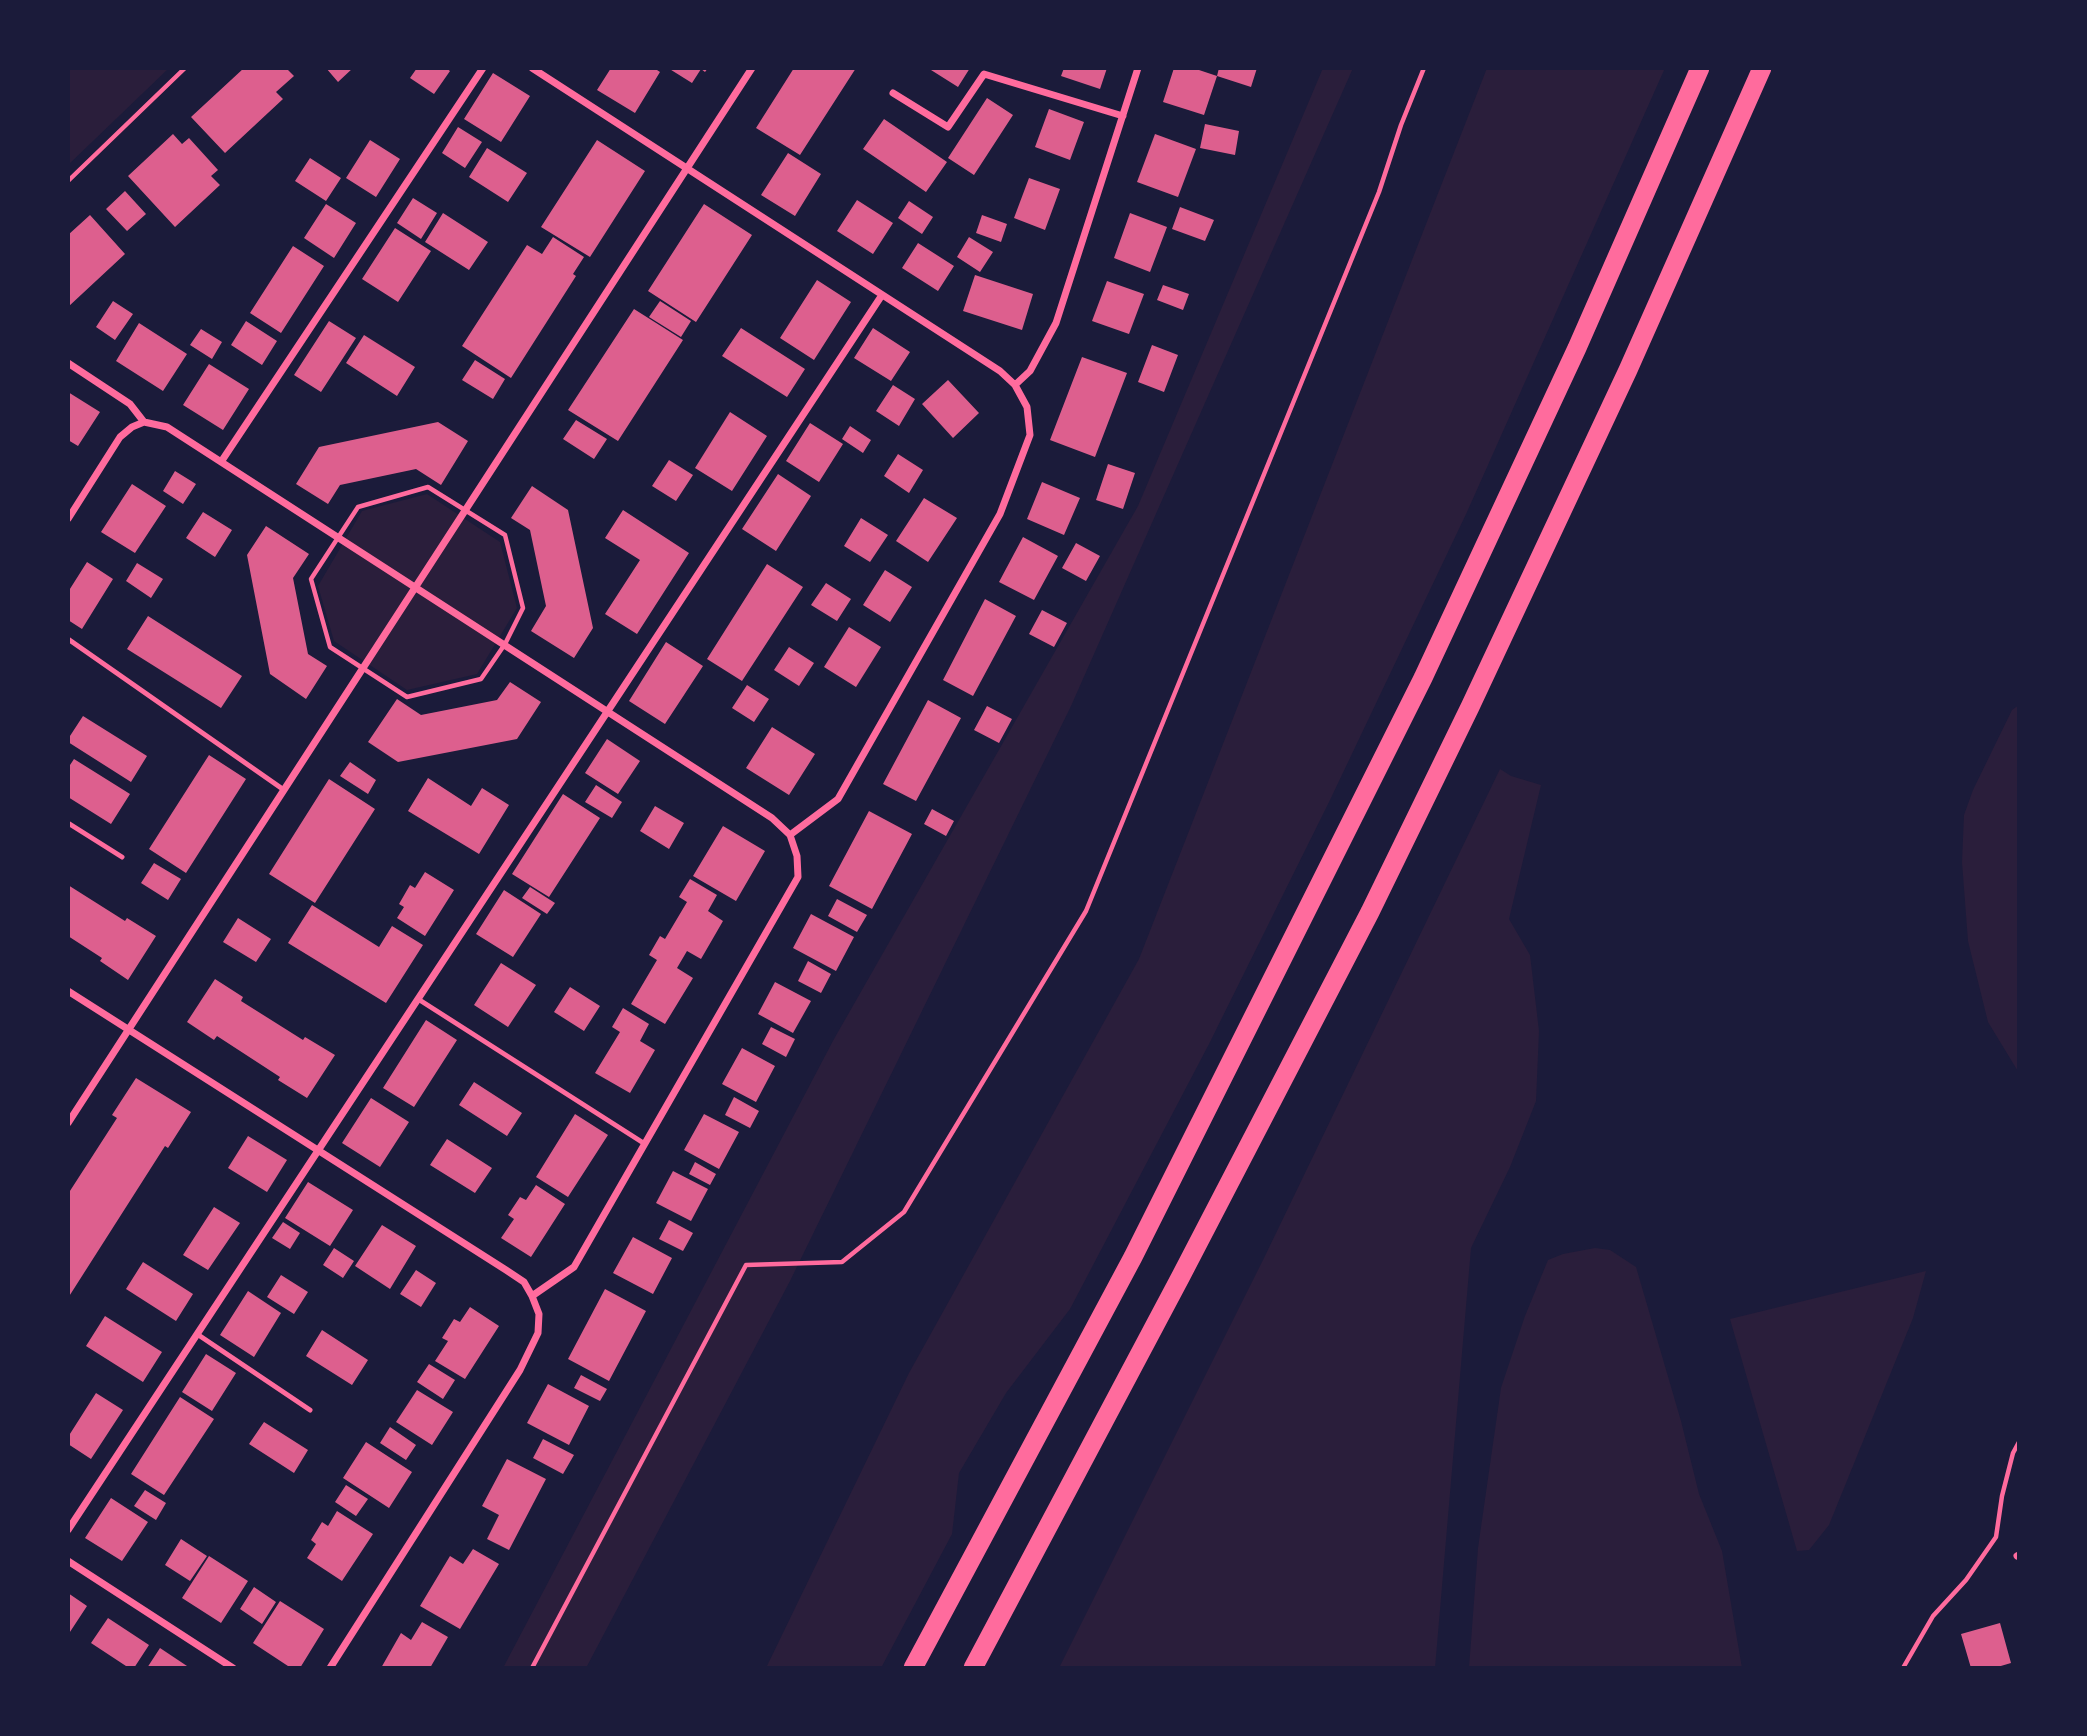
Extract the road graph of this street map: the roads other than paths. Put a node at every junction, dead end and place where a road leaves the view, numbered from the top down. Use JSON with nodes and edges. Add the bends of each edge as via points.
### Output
{"nodes":[{"id":1,"x":483,"y":68,"type":"edge"},
{"id":2,"x":532,"y":68,"type":"edge"},
{"id":3,"x":752,"y":68,"type":"edge"},
{"id":4,"x":1138,"y":68,"type":"edge"},
{"id":5,"x":1700,"y":68,"type":"edge"},
{"id":6,"x":1762,"y":68,"type":"edge"},
{"id":7,"x":893,"y":93,"type":"dead end"},
{"id":8,"x":1123,"y":116,"type":"junction"},
{"id":9,"x":687,"y":169,"type":"junction"},
{"id":10,"x":881,"y":295,"type":"junction"},
{"id":11,"x":68,"y":363,"type":"edge"},
{"id":12,"x":1015,"y":385,"type":"junction"},
{"id":13,"x":144,"y":422,"type":"junction"},
{"id":14,"x":221,"y":461,"type":"junction"},
{"id":15,"x":68,"y":519,"type":"edge"},
{"id":16,"x":415,"y":587,"type":"junction"},
{"id":17,"x":68,"y":639,"type":"edge"},
{"id":18,"x":607,"y":712,"type":"junction"},
{"id":19,"x":284,"y":790,"type":"junction"},
{"id":20,"x":68,"y":823,"type":"edge"},
{"id":21,"x":790,"y":835,"type":"junction"},
{"id":22,"x":122,"y":857,"type":"dead end"},
{"id":23,"x":68,"y":991,"type":"edge"},
{"id":24,"x":418,"y":999,"type":"junction"},
{"id":25,"x":129,"y":1030,"type":"junction"},
{"id":26,"x":68,"y":1123,"type":"edge"},
{"id":27,"x":645,"y":1144,"type":"junction"},
{"id":28,"x":318,"y":1151,"type":"junction"},
{"id":29,"x":532,"y":1296,"type":"junction"},
{"id":30,"x":198,"y":1334,"type":"junction"},
{"id":31,"x":310,"y":1410,"type":"dead end"},
{"id":32,"x":68,"y":1531,"type":"edge"},
{"id":33,"x":68,"y":1561,"type":"edge"},
{"id":34,"x":233,"y":1668,"type":"edge"},
{"id":35,"x":330,"y":1668,"type":"edge"},
{"id":36,"x":913,"y":1668,"type":"edge"},
{"id":37,"x":973,"y":1668,"type":"edge"}],
"edges":[{"from":1,"to":14,"type":"street"},
{"from":2,"to":9,"type":"street"},
{"from":3,"to":9,"type":"street"},
{"from":4,"to":8,"type":"street"},
{"from":5,"to":36,"type":"highway","via":[[1577,348],[1423,678],[1133,1257]]},
{"from":6,"to":37,"type":"highway","via":[[1622,382],[1370,912]]},
{"from":7,"to":8,"type":"street","via":[[948,127],[984,74]]},
{"from":8,"to":12,"type":"street","via":[[1056,323],[1030,370]]},
{"from":9,"to":10,"type":"street"},
{"from":9,"to":16,"type":"street"},
{"from":10,"to":12,"type":"street"},
{"from":10,"to":18,"type":"street"},
{"from":11,"to":13,"type":"street","via":[[130,404]]},
{"from":12,"to":21,"type":"street","via":[[1027,407],[1030,435],[1000,514],[838,799]]},
{"from":13,"to":14,"type":"street","via":[[167,427]]},
{"from":13,"to":15,"type":"street","via":[[120,437]]},
{"from":14,"to":16,"type":"street"},
{"from":16,"to":18,"type":"street"},
{"from":16,"to":19,"type":"street"},
{"from":17,"to":19,"type":"lane"},
{"from":18,"to":21,"type":"street","via":[[772,818]]},
{"from":18,"to":24,"type":"street"},
{"from":19,"to":25,"type":"street"},
{"from":20,"to":22,"type":"lane"},
{"from":21,"to":27,"type":"street","via":[[798,877]]},
{"from":23,"to":25,"type":"street"},
{"from":24,"to":27,"type":"lane"},
{"from":24,"to":28,"type":"street"},
{"from":25,"to":26,"type":"street"},
{"from":25,"to":28,"type":"street"},
{"from":27,"to":29,"type":"street","via":[[574,1267]]},
{"from":28,"to":29,"type":"street","via":[[524,1282]]},
{"from":28,"to":30,"type":"street"},
{"from":29,"to":35,"type":"street","via":[[539,1314],[538,1333],[520,1370]]},
{"from":30,"to":31,"type":"lane"},
{"from":30,"to":32,"type":"street"},
{"from":33,"to":34,"type":"street"}]}
